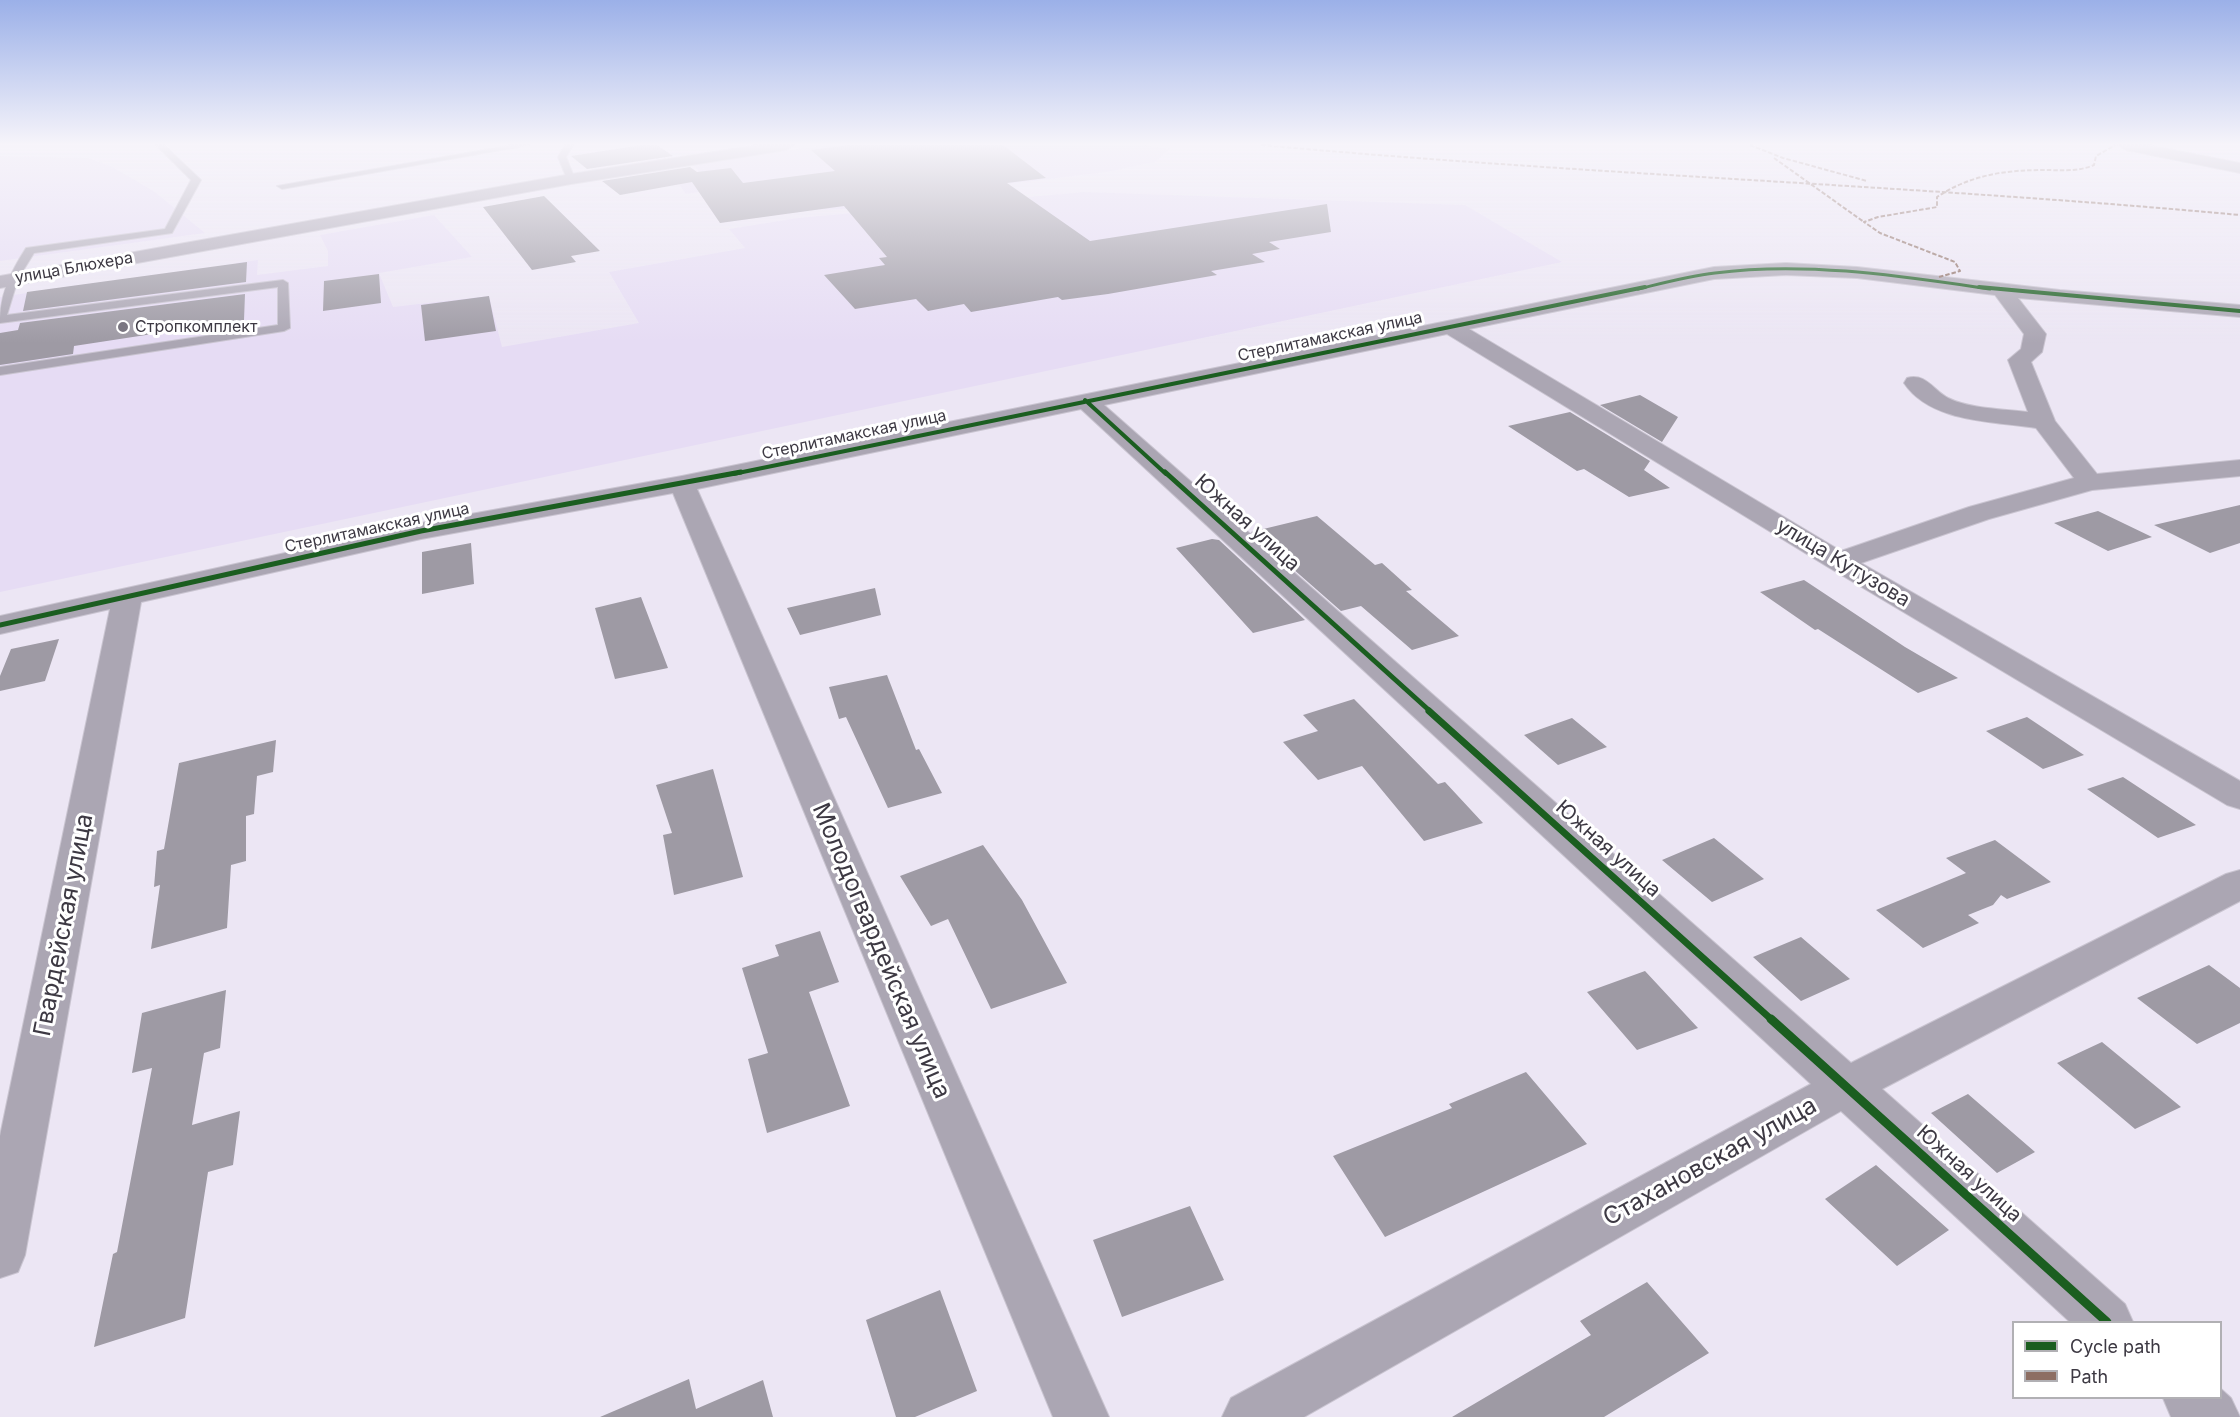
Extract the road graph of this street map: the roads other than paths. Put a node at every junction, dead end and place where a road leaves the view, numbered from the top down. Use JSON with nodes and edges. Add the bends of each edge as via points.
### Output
{"nodes":[{"id":1,"x":180,"y":211,"type":"edge"},
{"id":2,"x":391,"y":211,"type":"edge"},
{"id":3,"x":6,"y":280,"type":"edge"},
{"id":4,"x":2001,"y":290,"type":"junction"},
{"id":5,"x":2240,"y":311,"type":"edge"},
{"id":6,"x":1,"y":319,"type":"edge"},
{"id":7,"x":1449,"y":326,"type":"junction"},
{"id":8,"x":0,"y":371,"type":"edge"},
{"id":9,"x":1915,"y":383,"type":"dead end"},
{"id":10,"x":1085,"y":400,"type":"junction"},
{"id":11,"x":2044,"y":422,"type":"junction"},
{"id":12,"x":2240,"y":468,"type":"edge"},
{"id":13,"x":2090,"y":482,"type":"junction"},
{"id":14,"x":682,"y":484,"type":"junction"},
{"id":15,"x":1838,"y":561,"type":"junction"},
{"id":16,"x":128,"y":595,"type":"junction"},
{"id":17,"x":0,"y":625,"type":"edge"},
{"id":18,"x":2240,"y":796,"type":"edge"},
{"id":19,"x":2240,"y":884,"type":"edge"},
{"id":20,"x":1847,"y":1086,"type":"junction"},
{"id":21,"x":0,"y":1255,"type":"edge"},
{"id":22,"x":2105,"y":1321,"type":"edge"},
{"id":23,"x":2191,"y":1399,"type":"edge"},
{"id":24,"x":1082,"y":1417,"type":"edge"},
{"id":25,"x":1250,"y":1417,"type":"edge"},
{"id":26,"x":2212,"y":1417,"type":"edge"}],
"edges":[{"from":1,"to":3,"type":"lane","via":[[169,231],[30,250]]},
{"from":2,"to":3,"type":"main road","name":"улица Блюхера"},
{"from":3,"to":6,"type":"lane"},
{"from":4,"to":5,"type":"street","name":"Стерлитамакская улица"},
{"from":4,"to":7,"type":"street","name":"Стерлитамакская улица","via":[[1814,269],[1746,270]]},
{"from":4,"to":11,"type":"street","via":[[2035,334],[2031,352],[2019,360]]},
{"from":6,"to":8,"type":"lane","via":[[283,283],[284,328]]},
{"from":7,"to":10,"type":"street","name":"Стерлитамакская улица"},
{"from":7,"to":15,"type":"street","name":"улица Кутузова"},
{"from":9,"to":11,"type":"street","via":[[1940,403]]},
{"from":10,"to":14,"type":"street","name":"Стерлитамакская улица"},
{"from":10,"to":20,"type":"street","name":"Южная улица"},
{"from":11,"to":13,"type":"street"},
{"from":12,"to":13,"type":"street"},
{"from":13,"to":15,"type":"street","via":[[1978,513]]},
{"from":14,"to":16,"type":"street","name":"Стерлитамакская улица","via":[[421,531]]},
{"from":14,"to":24,"type":"street","name":"Молодогвардейская улица"},
{"from":15,"to":18,"type":"street","name":"улица Кутузова"},
{"from":16,"to":17,"type":"street","name":"Стерлитамакская улица"},
{"from":16,"to":21,"type":"street","name":"Гвардейская улица"},
{"from":19,"to":20,"type":"street","name":"Стахановская улица"},
{"from":20,"to":22,"type":"street","name":"Южная улица"},
{"from":20,"to":25,"type":"street","name":"Стахановская улица"},
{"from":23,"to":26,"type":"street"}]}
